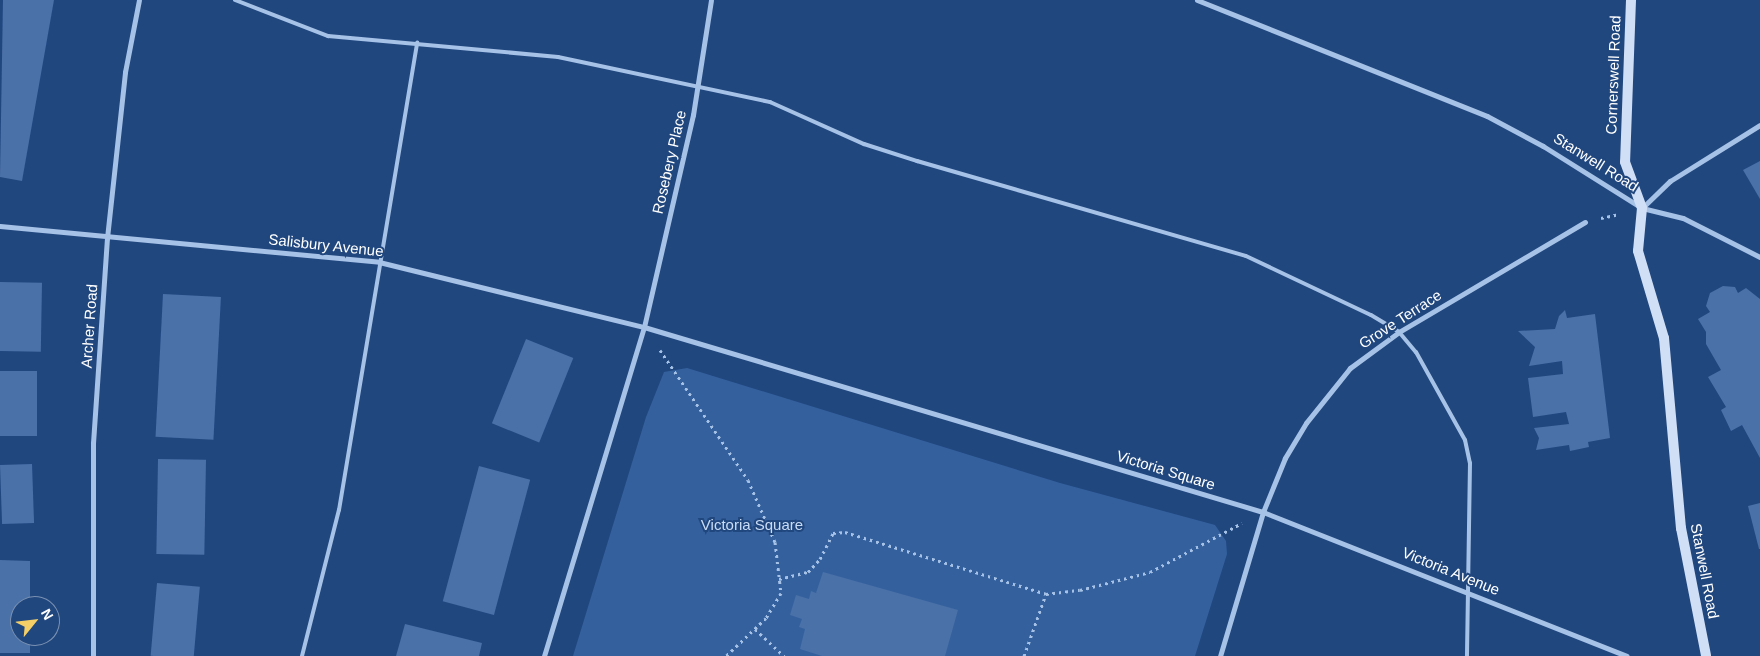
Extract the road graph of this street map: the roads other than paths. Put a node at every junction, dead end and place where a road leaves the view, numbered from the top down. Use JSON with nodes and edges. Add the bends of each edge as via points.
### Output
{"nodes":[{"id":1,"x":138,"y":0,"type":"edge"},
{"id":2,"x":236,"y":0,"type":"edge"},
{"id":3,"x":711,"y":0,"type":"edge"},
{"id":4,"x":1197,"y":0,"type":"edge"},
{"id":5,"x":1631,"y":0,"type":"edge"},
{"id":6,"x":417,"y":42,"type":"junction"},
{"id":7,"x":697,"y":88,"type":"junction"},
{"id":8,"x":1760,"y":125,"type":"edge"},
{"id":9,"x":1642,"y":208,"type":"junction"},
{"id":10,"x":1585,"y":222,"type":"road end"},
{"id":11,"x":0,"y":226,"type":"edge"},
{"id":12,"x":107,"y":238,"type":"junction"},
{"id":13,"x":1760,"y":258,"type":"edge"},
{"id":14,"x":379,"y":262,"type":"junction"},
{"id":15,"x":644,"y":327,"type":"junction"},
{"id":16,"x":1399,"y":332,"type":"junction"},
{"id":17,"x":1263,"y":512,"type":"junction"},
{"id":18,"x":1468,"y":591,"type":"junction"},
{"id":19,"x":92,"y":656,"type":"edge"},
{"id":20,"x":302,"y":656,"type":"edge"},
{"id":21,"x":544,"y":656,"type":"edge"},
{"id":22,"x":1220,"y":656,"type":"edge"},
{"id":23,"x":1467,"y":656,"type":"edge"},
{"id":24,"x":1628,"y":656,"type":"edge"},
{"id":25,"x":1706,"y":656,"type":"edge"}],
"edges":[{"from":1,"to":12,"type":"street","name":"Archer Road","via":[[125,72]]},
{"from":2,"to":6,"type":"lane","via":[[328,36]]},
{"from":3,"to":7,"type":"street","name":"Rosebery Place"},
{"from":4,"to":9,"type":"street","name":"Stanwell Road","via":[[1487,116],[1543,146]]},
{"from":5,"to":9,"type":"street","name":"Cornerswell Road","via":[[1625,162]]},
{"from":6,"to":7,"type":"lane","via":[[558,57]]},
{"from":6,"to":14,"type":"lane"},
{"from":7,"to":15,"type":"street","name":"Rosebery Place"},
{"from":7,"to":16,"type":"lane","via":[[770,102],[864,144],[1246,256]]},
{"from":8,"to":9,"type":"street","via":[[1670,181]]},
{"from":9,"to":13,"type":"street","via":[[1683,218]]},
{"from":9,"to":25,"type":"street","name":"Stanwell Road","via":[[1638,251],[1664,338],[1681,528]]},
{"from":10,"to":16,"type":"street","name":"Grove Terrace"},
{"from":11,"to":12,"type":"street","name":"Salisbury Avenue"},
{"from":12,"to":14,"type":"street","name":"Salisbury Avenue"},
{"from":12,"to":19,"type":"street","name":"Archer Road","via":[[93,443]]},
{"from":14,"to":15,"type":"street","name":"Salisbury Avenue"},
{"from":14,"to":20,"type":"lane","via":[[339,510]]},
{"from":15,"to":17,"type":"street","name":"Victoria Square"},
{"from":15,"to":21,"type":"street"},
{"from":16,"to":17,"type":"street","name":"Grove Terrace","via":[[1350,368],[1306,422],[1285,458]]},
{"from":16,"to":18,"type":"lane","via":[[1416,352],[1465,440],[1470,463]]},
{"from":17,"to":18,"type":"street","name":"Victoria Avenue"},
{"from":17,"to":22,"type":"street"},
{"from":18,"to":23,"type":"lane"},
{"from":18,"to":24,"type":"street","name":"Victoria Avenue"}]}
